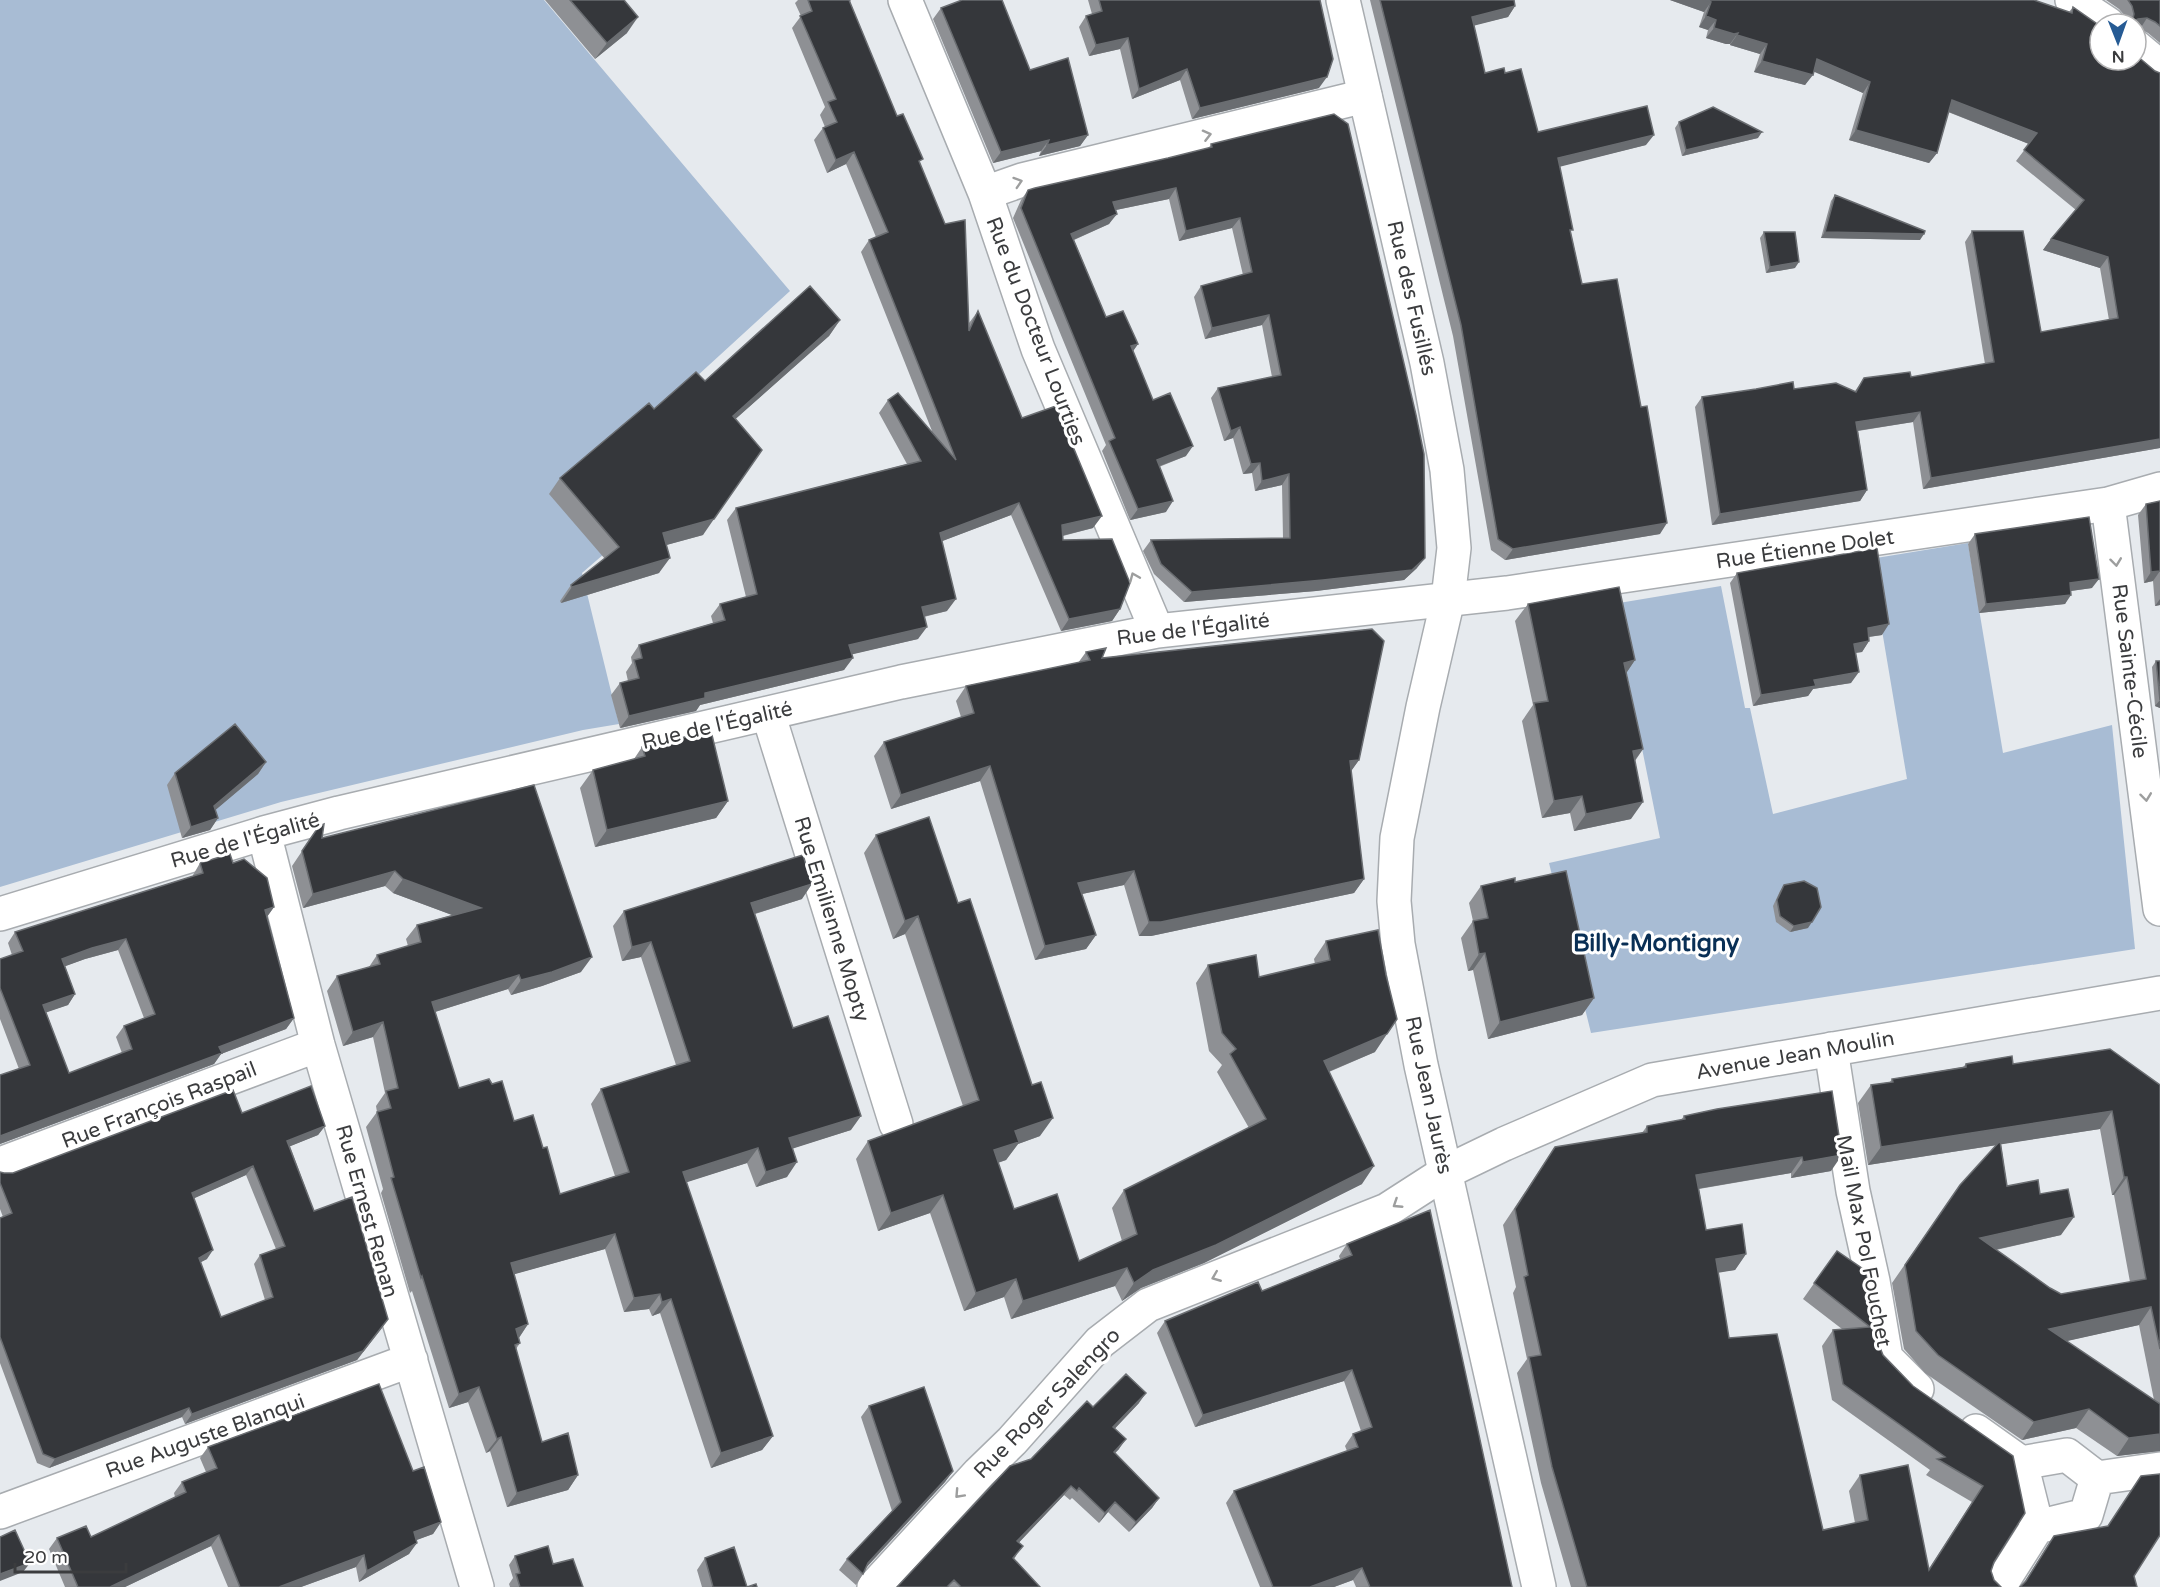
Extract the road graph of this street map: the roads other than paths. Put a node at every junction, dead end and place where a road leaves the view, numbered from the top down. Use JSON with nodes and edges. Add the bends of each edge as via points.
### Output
{"nodes":[{"id":1,"x":905,"y":0,"type":"edge"},
{"id":2,"x":1343,"y":0,"type":"edge"},
{"id":3,"x":2072,"y":0,"type":"edge"},
{"id":4,"x":2090,"y":12,"type":"edge"},
{"id":5,"x":2148,"y":57,"type":"edge"},
{"id":6,"x":2160,"y":67,"type":"edge"},
{"id":7,"x":1365,"y":96,"type":"junction"},
{"id":8,"x":984,"y":193,"type":"junction"},
{"id":9,"x":2160,"y":489,"type":"edge"},
{"id":10,"x":2108,"y":504,"type":"junction"},
{"id":11,"x":1448,"y":599,"type":"junction"},
{"id":12,"x":1157,"y":631,"type":"junction"},
{"id":13,"x":768,"y":713,"type":"junction"},
{"id":14,"x":264,"y":833,"type":"junction"},
{"id":15,"x":2160,"y":909,"type":"edge"},
{"id":16,"x":0,"y":914,"type":"edge"},
{"id":17,"x":2160,"y":993,"type":"edge"},
{"id":18,"x":318,"y":1045,"type":"junction"},
{"id":19,"x":1831,"y":1049,"type":"junction"},
{"id":20,"x":897,"y":1124,"type":"dead end"},
{"id":21,"x":0,"y":1164,"type":"edge"},
{"id":22,"x":1446,"y":1172,"type":"junction"},
{"id":23,"x":411,"y":1360,"type":"junction"},
{"id":24,"x":2021,"y":1463,"type":"junction"},
{"id":25,"x":2160,"y":1469,"type":"edge"},
{"id":26,"x":2097,"y":1478,"type":"junction"},
{"id":27,"x":0,"y":1512,"type":"edge"},
{"id":28,"x":2037,"y":1527,"type":"junction"},
{"id":29,"x":477,"y":1587,"type":"edge"},
{"id":30,"x":874,"y":1587,"type":"edge"},
{"id":31,"x":1539,"y":1587,"type":"edge"},
{"id":32,"x":1999,"y":1587,"type":"edge"}],
"edges":[{"from":1,"to":8,"type":"street"},
{"from":2,"to":7,"type":"street","name":"Rue des Fusillés"},
{"from":3,"to":4,"type":"street"},
{"from":5,"to":6,"type":"street"},
{"from":8,"to":7,"type":"street","name":"Rue du Docteur Lourties","one_way":true,"via":[[1022,180]]},
{"from":7,"to":11,"type":"street","name":"Rue des Fusillés","via":[[1427,363],[1447,470],[1454,548]]},
{"from":12,"to":8,"type":"street","name":"Rue du Docteur Lourties","one_way":true,"via":[[1038,349]]},
{"from":9,"to":10,"type":"street","name":"Rue Étienne Dolet"},
{"from":10,"to":11,"type":"street","name":"Rue Étienne Dolet"},
{"from":10,"to":15,"type":"street","name":"Rue Sainte-Cécile","one_way":true},
{"from":11,"to":12,"type":"street","name":"Rue de l'Égalité"},
{"from":11,"to":22,"type":"street","name":"Rue Jean Jaurès","via":[[1397,838],[1394,901],[1398,944],[1421,1065]]},
{"from":12,"to":13,"type":"street","name":"Rue de l'Égalité"},
{"from":13,"to":14,"type":"street","name":"Rue de l'Égalité"},
{"from":13,"to":20,"type":"street","name":"Rue Emilienne Mopty"},
{"from":14,"to":16,"type":"street","name":"Rue de l'Égalité"},
{"from":14,"to":18,"type":"street","name":"Rue Ernest Renan"},
{"from":17,"to":19,"type":"street","name":"Avenue Jean Moulin"},
{"from":18,"to":21,"type":"street","name":"Rue François Raspail"},
{"from":18,"to":23,"type":"street","name":"Rue Ernest Renan"},
{"from":19,"to":22,"type":"street","name":"Avenue Jean Moulin","via":[[1652,1080]]},
{"from":19,"to":24,"type":"street","name":"Mail Max Pol Fouchet","via":[[1853,1191],[1886,1358],[1913,1387]]},
{"from":22,"to":30,"type":"street","name":"Rue Roger Salengro","one_way":true,"via":[[1387,1210],[1148,1305],[1100,1342]]},
{"from":22,"to":31,"type":"street","name":"Rue Jean Jaurès"},
{"from":23,"to":27,"type":"street","name":"Rue Auguste Blanqui"},
{"from":23,"to":29,"type":"street","name":"Rue Ernest Renan"},
{"from":24,"to":26,"type":"street","via":[[2067,1455]]},
{"from":24,"to":28,"type":"street"},
{"from":25,"to":26,"type":"street"},
{"from":26,"to":28,"type":"street","via":[[2086,1515]]},
{"from":28,"to":32,"type":"street"}]}
